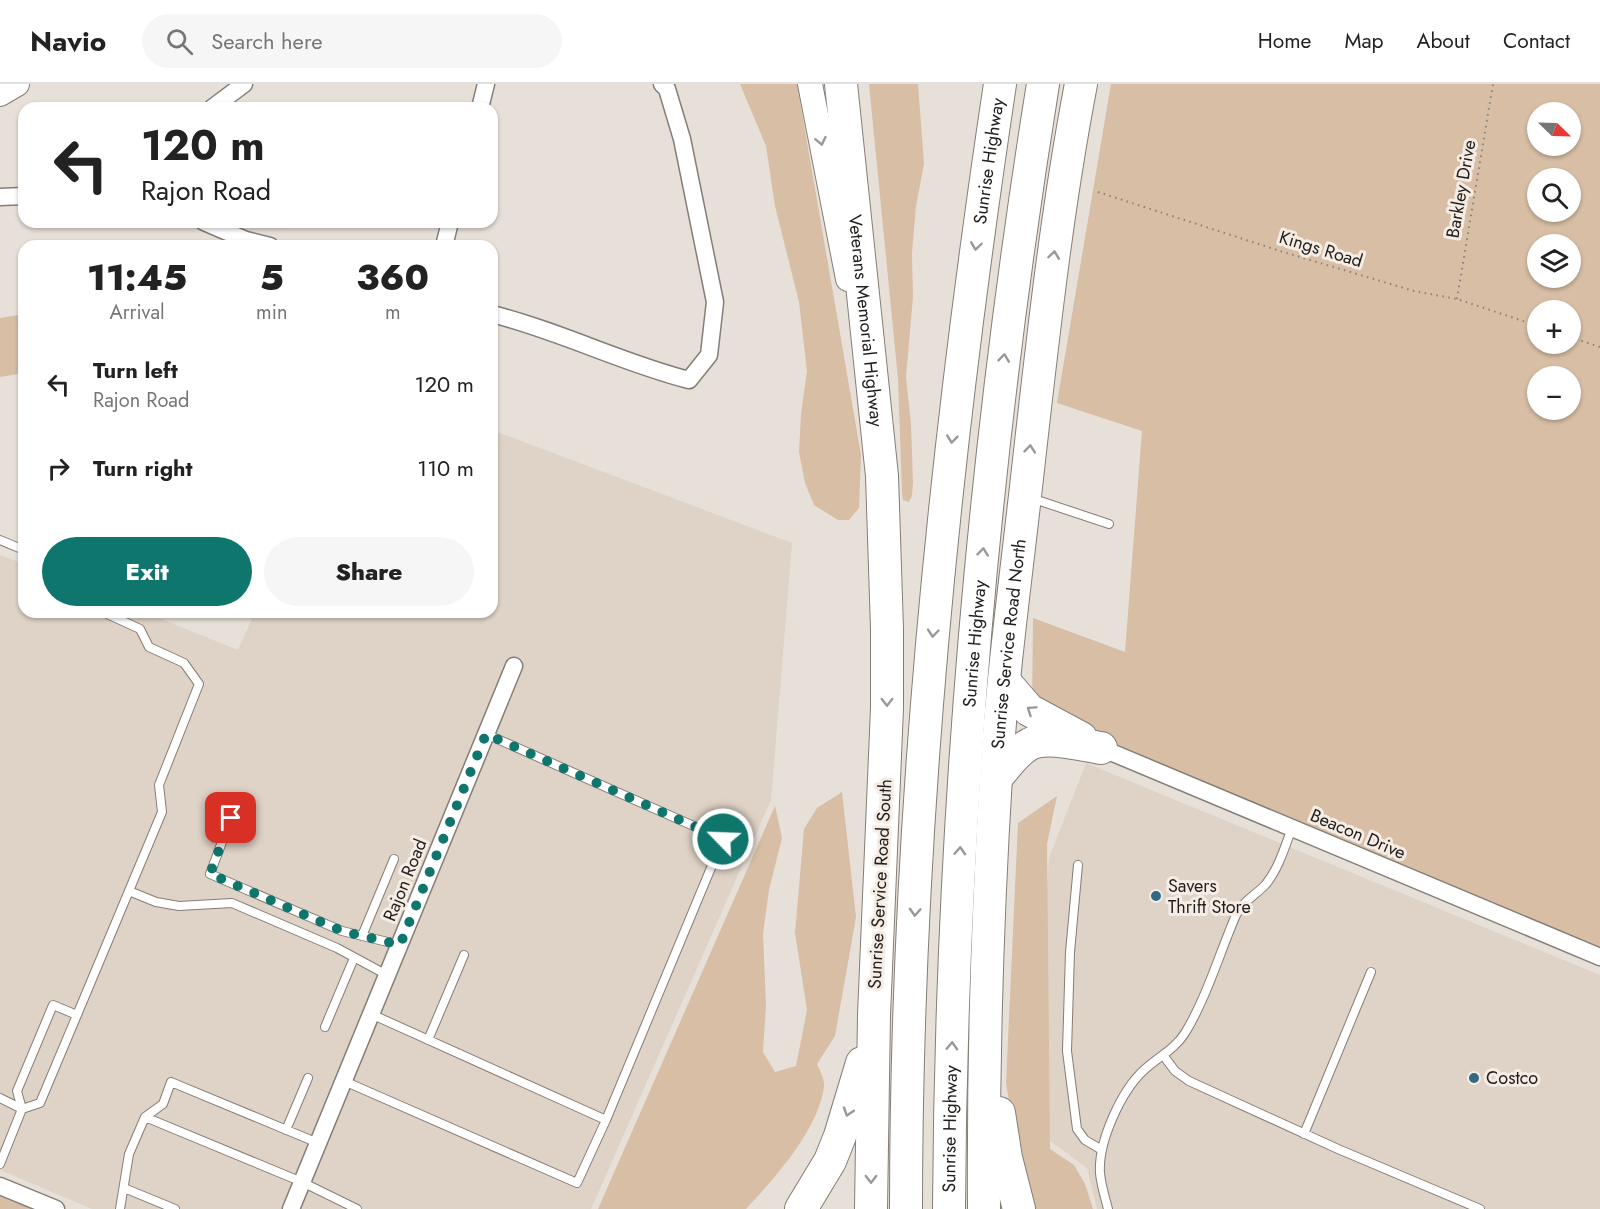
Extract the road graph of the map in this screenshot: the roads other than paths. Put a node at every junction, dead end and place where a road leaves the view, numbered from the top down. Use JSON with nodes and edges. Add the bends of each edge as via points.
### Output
{"nodes":[{"id":1,"x":17,"y":84,"type":"edge"},
{"id":2,"x":244,"y":84,"type":"edge"},
{"id":3,"x":486,"y":84,"type":"edge"},
{"id":4,"x":662,"y":84,"type":"edge"},
{"id":5,"x":810,"y":84,"type":"edge"},
{"id":6,"x":841,"y":84,"type":"edge"},
{"id":7,"x":1000,"y":84,"type":"edge"},
{"id":8,"x":1043,"y":84,"type":"edge"},
{"id":9,"x":1081,"y":84,"type":"edge"},
{"id":10,"x":0,"y":94,"type":"edge"},
{"id":11,"x":220,"y":102,"type":"edge"},
{"id":12,"x":482,"y":102,"type":"edge"},
{"id":13,"x":0,"y":196,"type":"edge"},
{"id":14,"x":18,"y":196,"type":"edge"},
{"id":15,"x":218,"y":228,"type":"edge"},
{"id":16,"x":246,"y":240,"type":"edge"},
{"id":17,"x":498,"y":316,"type":"edge"},
{"id":18,"x":1025,"y":495,"type":"junction"},
{"id":19,"x":1110,"y":524,"type":"dead end"},
{"id":20,"x":0,"y":540,"type":"edge"},
{"id":21,"x":18,"y":548,"type":"edge"},
{"id":22,"x":885,"y":560,"type":"junction"},
{"id":23,"x":117,"y":618,"type":"edge"},
{"id":24,"x":514,"y":666,"type":"dead end"},
{"id":25,"x":1004,"y":681,"type":"junction"},
{"id":26,"x":486,"y":734,"type":"junction"},
{"id":27,"x":1101,"y":748,"type":"junction"},
{"id":28,"x":996,"y":778,"type":"junction"},
{"id":29,"x":238,"y":799,"type":"dead end"},
{"id":30,"x":1292,"y":828,"type":"junction"},
{"id":31,"x":394,"y":859,"type":"dead end"},
{"id":32,"x":1078,"y":865,"type":"dead end"},
{"id":33,"x":992,"y":872,"type":"junction"},
{"id":34,"x":129,"y":891,"type":"junction"},
{"id":35,"x":362,"y":936,"type":"junction"},
{"id":36,"x":400,"y":945,"type":"junction"},
{"id":37,"x":464,"y":955,"type":"dead end"},
{"id":38,"x":1600,"y":957,"type":"edge"},
{"id":39,"x":354,"y":958,"type":"junction"},
{"id":40,"x":1371,"y":972,"type":"dead end"},
{"id":41,"x":387,"y":975,"type":"junction"},
{"id":42,"x":371,"y":1014,"type":"junction"},
{"id":43,"x":77,"y":1015,"type":"junction"},
{"id":44,"x":874,"y":1015,"type":"junction"},
{"id":45,"x":325,"y":1027,"type":"dead end"},
{"id":46,"x":428,"y":1040,"type":"junction"},
{"id":47,"x":1163,"y":1055,"type":"junction"},
{"id":48,"x":308,"y":1078,"type":"dead end"},
{"id":49,"x":344,"y":1081,"type":"junction"},
{"id":50,"x":0,"y":1098,"type":"edge"},
{"id":51,"x":22,"y":1109,"type":"junction"},
{"id":52,"x":145,"y":1117,"type":"junction"},
{"id":53,"x":606,"y":1120,"type":"junction"},
{"id":54,"x":286,"y":1130,"type":"junction"},
{"id":55,"x":1304,"y":1134,"type":"junction"},
{"id":56,"x":318,"y":1143,"type":"junction"},
{"id":57,"x":1102,"y":1150,"type":"junction"},
{"id":58,"x":0,"y":1164,"type":"edge"},
{"id":59,"x":302,"y":1182,"type":"junction"},
{"id":60,"x":0,"y":1186,"type":"edge"},
{"id":61,"x":124,"y":1188,"type":"junction"},
{"id":62,"x":56,"y":1209,"type":"edge"},
{"id":63,"x":120,"y":1209,"type":"edge"},
{"id":64,"x":175,"y":1209,"type":"edge"},
{"id":65,"x":291,"y":1209,"type":"edge"},
{"id":66,"x":357,"y":1209,"type":"edge"},
{"id":67,"x":801,"y":1209,"type":"edge"},
{"id":68,"x":871,"y":1209,"type":"edge"},
{"id":69,"x":906,"y":1209,"type":"edge"},
{"id":70,"x":949,"y":1209,"type":"edge"},
{"id":71,"x":984,"y":1209,"type":"edge"},
{"id":72,"x":1018,"y":1209,"type":"edge"},
{"id":73,"x":1108,"y":1209,"type":"edge"},
{"id":74,"x":1480,"y":1209,"type":"edge"}],
"edges":[{"from":1,"to":10,"type":"main road"},
{"from":2,"to":11,"type":"street"},
{"from":3,"to":12,"type":"street"},
{"from":4,"to":17,"type":"street","via":[[682,139],[715,302],[709,356],[689,380]]},
{"from":5,"to":22,"type":"main road","one_way":true,"via":[[848,283]]},
{"from":6,"to":22,"type":"highway","name":"Veterans Memorial Highway","via":[[882,476]]},
{"from":7,"to":69,"type":"highway","name":"Sunrise Highway","one_way":true,"via":[[961,357],[930,674],[913,955]]},
{"from":70,"to":8,"type":"highway","name":"Sunrise Highway","one_way":true,"via":[[955,961],[974,655],[1005,348]]},
{"from":18,"to":9,"type":"highway","name":"Sunrise Service Road North","one_way":true},
{"from":13,"to":14,"type":"street"},
{"from":15,"to":16,"type":"street"},
{"from":18,"to":19,"type":"lane"},
{"from":18,"to":25,"type":"highway","name":"Sunrise Service Road North"},
{"from":20,"to":21,"type":"lane"},
{"from":22,"to":44,"type":"highway","name":"Sunrise Service Road South","one_way":true,"via":[[887,708]]},
{"from":23,"to":34,"type":"lane","via":[[141,629],[149,647],[184,663],[199,684],[159,785],[162,812]]},
{"from":24,"to":26,"type":"street","name":"Rajon Road"},
{"from":27,"to":25,"type":"highway","one_way":true,"via":[[1029,710]]},
{"from":25,"to":28,"type":"highway","name":"Sunrise Service Road North"},
{"from":26,"to":36,"type":"street","name":"Rajon Road"},
{"from":26,"to":53,"type":"lane","via":[[723,839]]},
{"from":27,"to":28,"type":"highway","via":[[1038,741],[1023,748]]},
{"from":27,"to":30,"type":"street","name":"Beacon Drive"},
{"from":28,"to":33,"type":"highway","name":"Sunrise Service Road North"},
{"from":29,"to":35,"type":"lane","via":[[210,874]]},
{"from":30,"to":38,"type":"street","name":"Beacon Drive"},
{"from":30,"to":47,"type":"lane","via":[[1271,876],[1236,915],[1185,1033]]},
{"from":31,"to":35,"type":"lane"},
{"from":32,"to":57,"type":"lane","via":[[1067,1051],[1077,1130]]},
{"from":33,"to":71,"type":"highway","name":"Sunrise Service Road North"},
{"from":33,"to":72,"type":"highway","via":[[999,951],[999,1108]]},
{"from":34,"to":39,"type":"lane","via":[[179,906],[232,903]]},
{"from":34,"to":43,"type":"lane"},
{"from":35,"to":36,"type":"lane"},
{"from":36,"to":41,"type":"street","name":"Rajon Road"},
{"from":37,"to":46,"type":"lane"},
{"from":39,"to":41,"type":"lane"},
{"from":39,"to":45,"type":"lane"},
{"from":40,"to":55,"type":"lane"},
{"from":41,"to":42,"type":"street","name":"Rajon Road"},
{"from":42,"to":46,"type":"lane"},
{"from":42,"to":49,"type":"street","name":"Rajon Road"},
{"from":43,"to":51,"type":"lane","via":[[40,1103]]},
{"from":43,"to":51,"type":"lane","via":[[53,1005],[17,1091]]},
{"from":44,"to":67,"type":"highway","one_way":true,"via":[[840,1136]]},
{"from":44,"to":68,"type":"highway","name":"Sunrise Service Road South","one_way":true},
{"from":46,"to":53,"type":"lane"},
{"from":47,"to":55,"type":"lane","via":[[1182,1077]]},
{"from":47,"to":57,"type":"lane","via":[[1145,1069],[1126,1093]]},
{"from":48,"to":54,"type":"lane"},
{"from":49,"to":53,"type":"lane","via":[[577,1184]]},
{"from":49,"to":56,"type":"street","name":"Rajon Road"},
{"from":50,"to":51,"type":"lane"},
{"from":51,"to":58,"type":"lane"},
{"from":52,"to":54,"type":"lane","via":[[163,1104],[171,1082]]},
{"from":52,"to":59,"type":"lane"},
{"from":52,"to":61,"type":"lane","via":[[129,1154]]},
{"from":54,"to":56,"type":"lane"},
{"from":55,"to":74,"type":"lane"},
{"from":56,"to":59,"type":"street","name":"Rajon Road"},
{"from":57,"to":73,"type":"lane","via":[[1100,1174]]},
{"from":59,"to":65,"type":"street","name":"Rajon Road"},
{"from":59,"to":66,"type":"lane"},
{"from":60,"to":62,"type":"street"},
{"from":61,"to":63,"type":"lane"},
{"from":61,"to":64,"type":"lane"}]}
